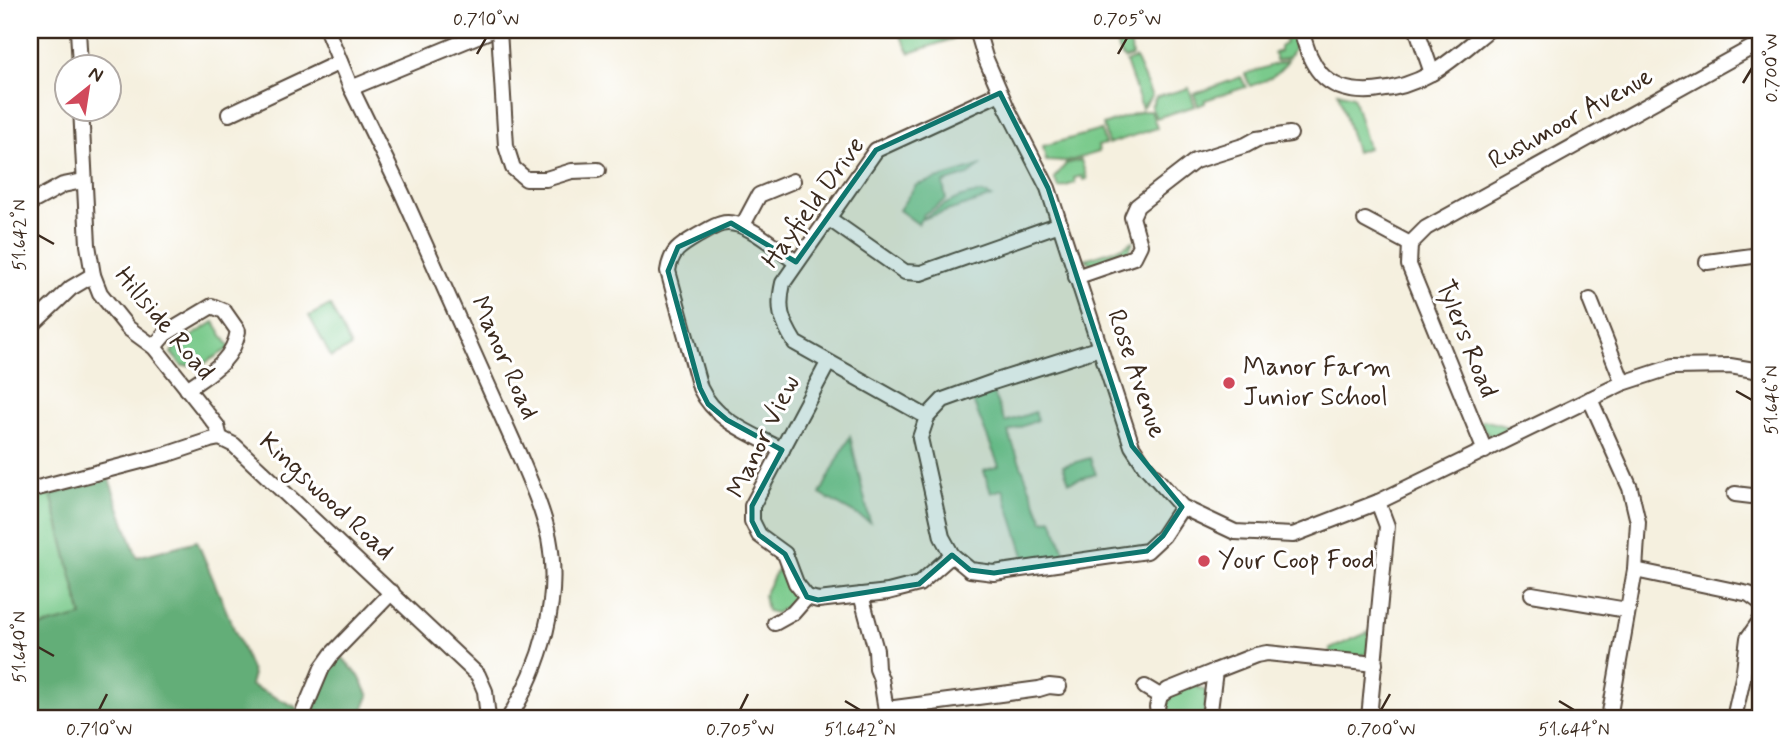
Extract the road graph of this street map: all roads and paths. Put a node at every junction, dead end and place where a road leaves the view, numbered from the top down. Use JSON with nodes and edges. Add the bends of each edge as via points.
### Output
{"nodes":[{"id":1,"x":78,"y":30,"type":"edge"},
{"id":2,"x":327,"y":30,"type":"edge"},
{"id":3,"x":492,"y":30,"type":"edge"},
{"id":4,"x":499,"y":30,"type":"edge"},
{"id":5,"x":976,"y":30,"type":"edge"},
{"id":6,"x":1301,"y":30,"type":"edge"},
{"id":7,"x":1418,"y":30,"type":"edge"},
{"id":8,"x":1488,"y":30,"type":"edge"},
{"id":9,"x":1760,"y":43,"type":"edge"},
{"id":10,"x":79,"y":52,"type":"edge"},
{"id":11,"x":340,"y":62,"type":"junction"},
{"id":12,"x":1432,"y":73,"type":"junction"},
{"id":13,"x":351,"y":88,"type":"junction"},
{"id":14,"x":1000,"y":93,"type":"junction"},
{"id":15,"x":229,"y":114,"type":"dead end"},
{"id":16,"x":81,"y":122,"type":"edge"},
{"id":17,"x":1290,"y":134,"type":"dead end"},
{"id":18,"x":598,"y":170,"type":"dead end"},
{"id":19,"x":83,"y":181,"type":"junction"},
{"id":20,"x":793,"y":181,"type":"dead end"},
{"id":21,"x":30,"y":203,"type":"edge"},
{"id":22,"x":828,"y":218,"type":"junction"},
{"id":23,"x":1365,"y":220,"type":"dead end"},
{"id":24,"x":1060,"y":224,"type":"junction"},
{"id":25,"x":743,"y":225,"type":"junction"},
{"id":26,"x":1410,"y":244,"type":"junction"},
{"id":27,"x":1760,"y":255,"type":"edge"},
{"id":28,"x":796,"y":262,"type":"junction"},
{"id":29,"x":1707,"y":262,"type":"dead end"},
{"id":30,"x":93,"y":275,"type":"junction"},
{"id":31,"x":1076,"y":277,"type":"junction"},
{"id":32,"x":1590,"y":300,"type":"dead end"},
{"id":33,"x":30,"y":327,"type":"edge"},
{"id":34,"x":154,"y":347,"type":"junction"},
{"id":35,"x":1100,"y":348,"type":"junction"},
{"id":36,"x":828,"y":363,"type":"junction"},
{"id":37,"x":1760,"y":371,"type":"edge"},
{"id":38,"x":1623,"y":383,"type":"junction"},
{"id":39,"x":187,"y":389,"type":"junction"},
{"id":40,"x":1590,"y":399,"type":"junction"},
{"id":41,"x":927,"y":417,"type":"junction"},
{"id":42,"x":220,"y":438,"type":"junction"},
{"id":43,"x":782,"y":450,"type":"junction"},
{"id":44,"x":1485,"y":451,"type":"junction"},
{"id":45,"x":30,"y":490,"type":"edge"},
{"id":46,"x":1735,"y":494,"type":"dead end"},
{"id":47,"x":1760,"y":496,"type":"edge"},
{"id":48,"x":1378,"y":502,"type":"junction"},
{"id":49,"x":1182,"y":507,"type":"junction"},
{"id":50,"x":952,"y":555,"type":"junction"},
{"id":51,"x":1635,"y":570,"type":"junction"},
{"id":52,"x":392,"y":592,"type":"junction"},
{"id":53,"x":1532,"y":594,"type":"dead end"},
{"id":54,"x":861,"y":595,"type":"junction"},
{"id":55,"x":807,"y":597,"type":"junction"},
{"id":56,"x":1760,"y":601,"type":"edge"},
{"id":57,"x":1627,"y":610,"type":"junction"},
{"id":58,"x":1760,"y":621,"type":"edge"},
{"id":59,"x":775,"y":623,"type":"dead end"},
{"id":60,"x":1375,"y":664,"type":"junction"},
{"id":61,"x":1215,"y":671,"type":"junction"},
{"id":62,"x":1059,"y":687,"type":"dead end"},
{"id":63,"x":1145,"y":687,"type":"dead end"},
{"id":64,"x":1160,"y":696,"type":"junction"},
{"id":65,"x":887,"y":714,"type":"edge"},
{"id":66,"x":301,"y":718,"type":"edge"},
{"id":67,"x":488,"y":718,"type":"edge"},
{"id":68,"x":509,"y":718,"type":"edge"},
{"id":69,"x":1159,"y":718,"type":"edge"},
{"id":70,"x":1209,"y":718,"type":"edge"},
{"id":71,"x":1368,"y":718,"type":"edge"},
{"id":72,"x":1609,"y":718,"type":"edge"},
{"id":73,"x":1734,"y":718,"type":"edge"}],
"edges":[{"from":1,"to":10,"type":"street"},
{"from":2,"to":11,"type":"street","name":"Manor Road"},
{"from":3,"to":13,"type":"street"},
{"from":4,"to":18,"type":"street","via":[[506,146],[513,168],[526,179]]},
{"from":5,"to":14,"type":"street","name":"Rose Avenue"},
{"from":6,"to":12,"type":"street","via":[[1307,53],[1334,84],[1353,90],[1395,89]]},
{"from":7,"to":12,"type":"street"},
{"from":8,"to":12,"type":"street"},
{"from":9,"to":26,"type":"street","name":"Rushmoor Avenue","via":[[1438,221]]},
{"from":11,"to":13,"type":"street","name":"Manor Road"},
{"from":11,"to":15,"type":"street"},
{"from":13,"to":68,"type":"street","name":"Manor Road","via":[[460,320],[535,492],[549,539],[553,595],[540,652]]},
{"from":14,"to":22,"type":"street","name":"Hayfield Drive","via":[[876,150]]},
{"from":14,"to":24,"type":"street","name":"Rose Avenue","via":[[1048,188]]},
{"from":16,"to":19,"type":"street","name":"Hillside Road"},
{"from":17,"to":31,"type":"street","via":[[1256,139],[1195,160],[1137,206],[1132,217],[1140,244],[1134,257]]},
{"from":19,"to":21,"type":"street","via":[[63,185]]},
{"from":19,"to":30,"type":"street","name":"Hillside Road"},
{"from":20,"to":25,"type":"street","via":[[759,195]]},
{"from":22,"to":24,"type":"street","via":[[905,272],[922,273]]},
{"from":22,"to":28,"type":"street","name":"Hayfield Drive"},
{"from":23,"to":26,"type":"street"},
{"from":24,"to":31,"type":"street","name":"Rose Avenue"},
{"from":25,"to":28,"type":"street"},
{"from":25,"to":43,"type":"street","via":[[721,224],[678,247],[668,271],[708,404],[727,421]]},
{"from":26,"to":44,"type":"street","name":"Tylers Road","via":[[1409,265]]},
{"from":27,"to":29,"type":"street"},
{"from":28,"to":36,"type":"street","name":"Hayfield Drive","via":[[779,300],[782,322],[796,343]]},
{"from":30,"to":33,"type":"street","via":[[71,288]]},
{"from":30,"to":34,"type":"street","name":"Hillside Road","via":[[100,293],[128,328]]},
{"from":31,"to":35,"type":"street","name":"Rose Avenue"},
{"from":32,"to":38,"type":"street"},
{"from":34,"to":39,"type":"street","name":"Hillside Road"},
{"from":34,"to":39,"type":"street","via":[[165,334],[212,306],[224,311],[238,331],[236,346],[225,361]]},
{"from":35,"to":41,"type":"street","via":[[943,400]]},
{"from":35,"to":49,"type":"street","name":"Rose Avenue","via":[[1132,446]]},
{"from":36,"to":41,"type":"street","name":"Hayfield Drive"},
{"from":36,"to":43,"type":"street","name":"Manor View"},
{"from":37,"to":38,"type":"street","name":"Rose Avenue","via":[[1730,366],[1672,367]]},
{"from":38,"to":40,"type":"street","name":"Rose Avenue"},
{"from":39,"to":42,"type":"street","name":"Hillside Road","via":[[217,426]]},
{"from":40,"to":44,"type":"street","name":"Rose Avenue"},
{"from":40,"to":51,"type":"street","via":[[1630,488],[1638,522]]},
{"from":41,"to":50,"type":"street","via":[[920,438],[942,537]]},
{"from":42,"to":45,"type":"street","name":"Kingswood Road"},
{"from":42,"to":52,"type":"street","name":"Kingswood Road","via":[[234,444]]},
{"from":43,"to":55,"type":"street","name":"Manor View","via":[[752,506],[752,521],[759,535],[785,554]]},
{"from":44,"to":48,"type":"street","name":"Rose Avenue"},
{"from":46,"to":47,"type":"street"},
{"from":48,"to":49,"type":"street","name":"Rose Avenue","via":[[1293,535],[1235,532]]},
{"from":48,"to":60,"type":"street","via":[[1387,526]]},
{"from":49,"to":50,"type":"street","via":[[1147,551],[993,573],[971,570]]},
{"from":50,"to":54,"type":"street","via":[[919,584]]},
{"from":51,"to":56,"type":"street","via":[[1749,594]]},
{"from":51,"to":57,"type":"street"},
{"from":52,"to":66,"type":"street","via":[[332,654]]},
{"from":52,"to":67,"type":"street","name":"Kingswood Road","via":[[478,675]]},
{"from":53,"to":57,"type":"street"},
{"from":54,"to":55,"type":"street"},
{"from":54,"to":65,"type":"street"},
{"from":55,"to":59,"type":"street","via":[[793,613]]},
{"from":57,"to":72,"type":"street"},
{"from":58,"to":73,"type":"street","via":[[1748,638]]},
{"from":60,"to":61,"type":"street","via":[[1267,653]]},
{"from":60,"to":71,"type":"street"},
{"from":61,"to":64,"type":"street"},
{"from":61,"to":70,"type":"street"},
{"from":62,"to":65,"type":"street","via":[[1049,685]]},
{"from":63,"to":64,"type":"street"},
{"from":64,"to":69,"type":"street"}]}
